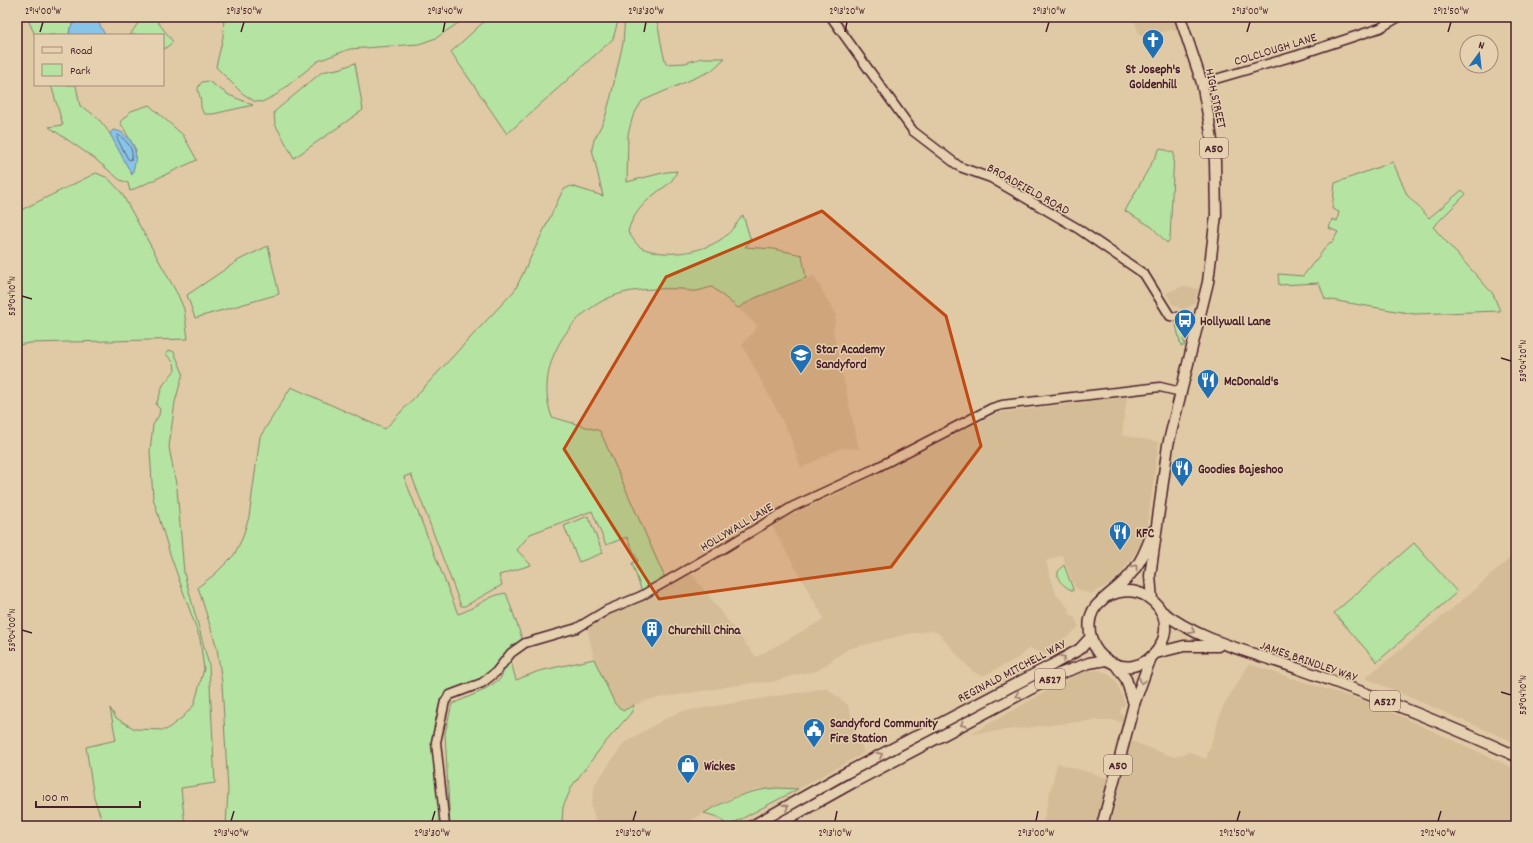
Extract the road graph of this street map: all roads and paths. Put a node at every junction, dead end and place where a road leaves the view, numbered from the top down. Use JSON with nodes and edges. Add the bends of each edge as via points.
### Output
{"nodes":[{"id":1,"x":831,"y":17,"type":"edge"},
{"id":2,"x":1180,"y":17,"type":"edge"},
{"id":3,"x":1399,"y":17,"type":"edge"},
{"id":4,"x":1202,"y":83,"type":"junction"},
{"id":5,"x":1200,"y":320,"type":"junction"},
{"id":6,"x":1181,"y":392,"type":"junction"},
{"id":7,"x":1156,"y":524,"type":"junction"},
{"id":8,"x":1108,"y":596,"type":"junction"},
{"id":9,"x":1152,"y":600,"type":"junction"},
{"id":10,"x":1161,"y":611,"type":"junction"},
{"id":11,"x":1090,"y":637,"type":"junction"},
{"id":12,"x":1226,"y":646,"type":"junction"},
{"id":13,"x":1154,"y":655,"type":"junction"},
{"id":14,"x":1111,"y":662,"type":"junction"},
{"id":15,"x":1134,"y":704,"type":"junction"},
{"id":16,"x":1516,"y":756,"type":"edge"},
{"id":17,"x":445,"y":826,"type":"edge"},
{"id":18,"x":752,"y":826,"type":"edge"},
{"id":19,"x":775,"y":826,"type":"edge"},
{"id":20,"x":1102,"y":826,"type":"edge"}],
"edges":[{"from":1,"to":5,"type":"street","name":"BROADFIELD ROAD","via":[[913,131],[960,167],[991,178],[1011,189],[1077,228],[1144,274],[1170,316]]},
{"from":2,"to":4,"type":"main road","name":"HIGH STREET","number":"A50"},
{"from":3,"to":4,"type":"street","name":"COLCLOUGH LANE","via":[[1380,28]]},
{"from":4,"to":5,"type":"main road","name":"HIGH STREET","number":"A50","via":[[1216,161],[1216,215],[1208,282]]},
{"from":5,"to":6,"type":"main road","number":"A50"},
{"from":6,"to":7,"type":"main road","number":"A50","via":[[1168,445]]},
{"from":6,"to":17,"type":"street","name":"HOLLYWALL LANE","via":[[1160,387],[992,408],[872,470],[792,507],[641,596],[607,610],[577,628],[525,644],[511,653],[496,672],[482,683],[450,695],[445,701],[436,742]]},
{"from":8,"to":7,"type":"main road","one_way":true,"via":[[1129,576],[1143,556]]},
{"from":7,"to":9,"type":"main road","number":"A50","via":[[1150,576]]},
{"from":8,"to":9,"type":"main road","number":"A50","via":[[1129,591],[1141,593]]},
{"from":8,"to":11,"type":"main road","via":[[1096,608],[1090,620]]},
{"from":9,"to":10,"type":"main road","number":"A50"},
{"from":10,"to":12,"type":"main road","name":"JAMES BRINDLEY WAY","number":"A527","one_way":true,"via":[[1196,634]]},
{"from":10,"to":13,"type":"main road","number":"A50","via":[[1164,637]]},
{"from":11,"to":14,"type":"main road","via":[[1097,651]]},
{"from":18,"to":11,"type":"main road","name":"REGINALD MITCHELL WAY","number":"A527","one_way":true,"via":[[846,773],[1080,649]]},
{"from":12,"to":13,"type":"main road","name":"JAMES BRINDLEY WAY","number":"A527","via":[[1184,646]]},
{"from":12,"to":16,"type":"main road","name":"JAMES BRINDLEY WAY","number":"A527","via":[[1372,695]]},
{"from":13,"to":14,"type":"main road","via":[[1132,666]]},
{"from":13,"to":15,"type":"main road","number":"A50","one_way":true},
{"from":14,"to":15,"type":"main road","via":[[1126,679]]},
{"from":14,"to":19,"type":"main road","name":"REGINALD MITCHELL WAY","number":"A527","one_way":true,"via":[[1089,663],[1059,674]]},
{"from":15,"to":20,"type":"main road","number":"A50"}]}
